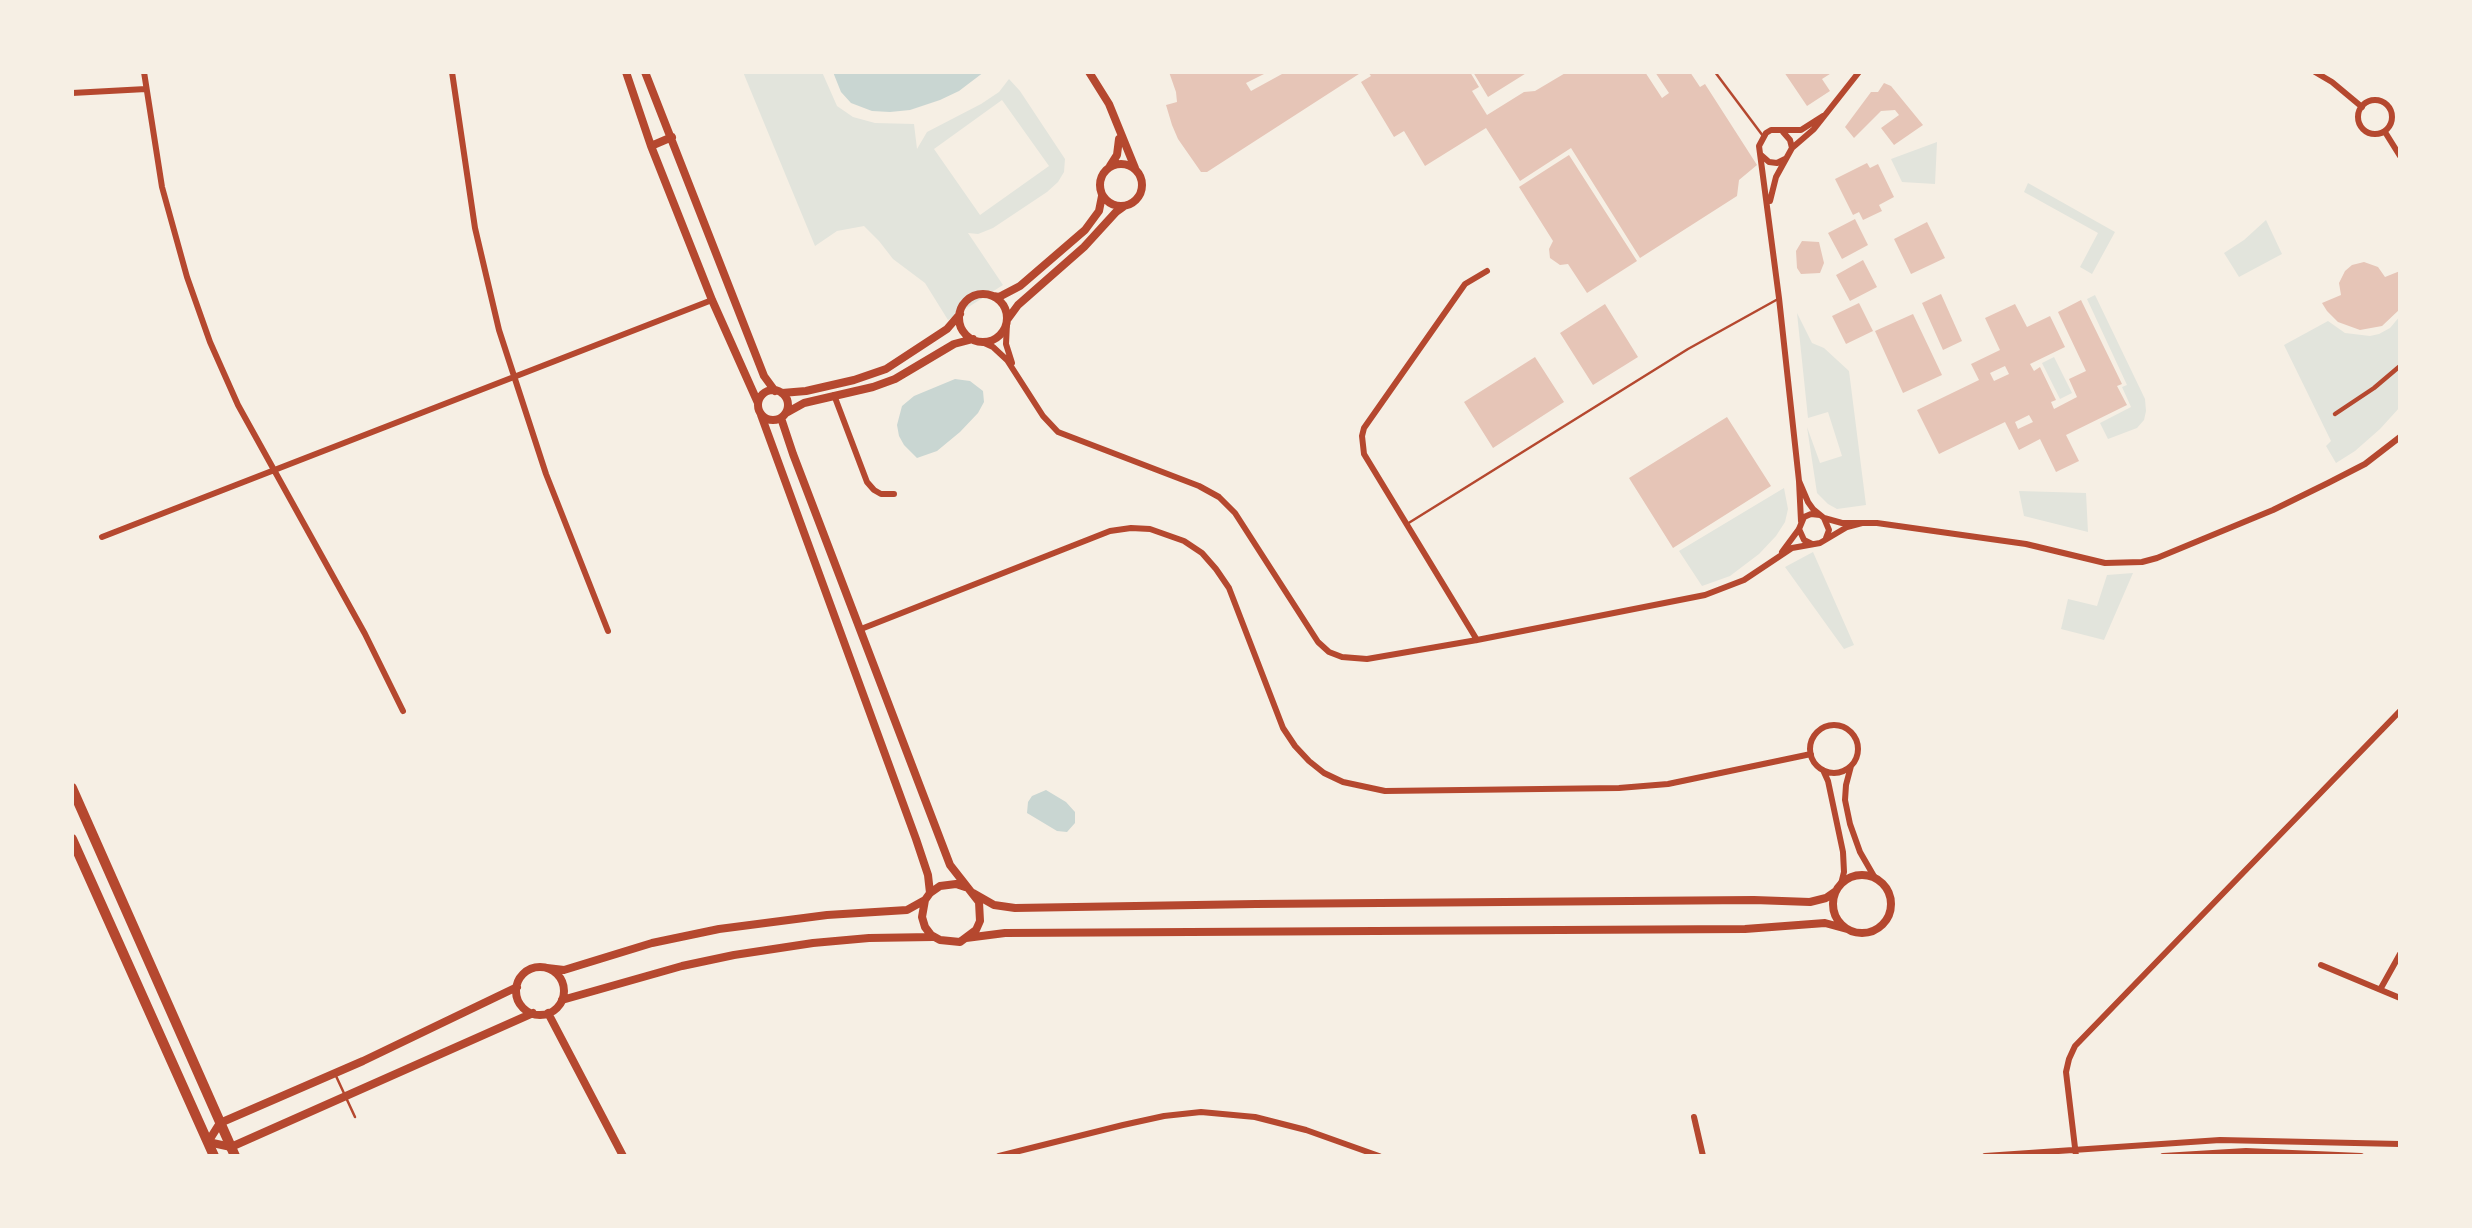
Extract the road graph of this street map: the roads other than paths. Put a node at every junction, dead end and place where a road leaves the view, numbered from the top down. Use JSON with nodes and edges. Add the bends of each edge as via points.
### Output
{"nodes":[{"id":1,"x":144,"y":72,"type":"edge"},
{"id":2,"x":452,"y":72,"type":"edge"},
{"id":3,"x":626,"y":72,"type":"edge"},
{"id":4,"x":645,"y":72,"type":"edge"},
{"id":5,"x":1089,"y":72,"type":"edge"},
{"id":6,"x":1715,"y":72,"type":"edge"},
{"id":7,"x":1859,"y":72,"type":"edge"},
{"id":8,"x":2315,"y":72,"type":"edge"},
{"id":9,"x":146,"y":89,"type":"junction"},
{"id":10,"x":72,"y":93,"type":"edge"},
{"id":11,"x":2362,"y":107,"type":"junction"},
{"id":12,"x":1823,"y":116,"type":"junction"},
{"id":13,"x":1783,"y":132,"type":"junction"},
{"id":14,"x":2385,"y":132,"type":"junction"},
{"id":15,"x":1119,"y":133,"type":"junction"},
{"id":16,"x":1763,"y":136,"type":"junction"},
{"id":17,"x":672,"y":137,"type":"junction"},
{"id":18,"x":651,"y":146,"type":"junction"},
{"id":19,"x":1792,"y":148,"type":"junction"},
{"id":20,"x":1761,"y":154,"type":"junction"},
{"id":21,"x":2400,"y":156,"type":"edge"},
{"id":22,"x":1787,"y":158,"type":"junction"},
{"id":23,"x":1110,"y":167,"type":"junction"},
{"id":24,"x":1136,"y":170,"type":"junction"},
{"id":25,"x":1102,"y":196,"type":"junction"},
{"id":26,"x":1123,"y":207,"type":"junction"},
{"id":27,"x":1768,"y":210,"type":"junction"},
{"id":28,"x":1487,"y":271,"type":"dead end"},
{"id":29,"x":993,"y":296,"type":"junction"},
{"id":30,"x":1779,"y":298,"type":"junction"},
{"id":31,"x":712,"y":300,"type":"junction"},
{"id":32,"x":960,"y":314,"type":"junction"},
{"id":33,"x":1007,"y":321,"type":"junction"},
{"id":34,"x":977,"y":340,"type":"junction"},
{"id":35,"x":2400,"y":366,"type":"edge"},
{"id":36,"x":1014,"y":368,"type":"junction"},
{"id":37,"x":513,"y":377,"type":"junction"},
{"id":38,"x":778,"y":392,"type":"junction"},
{"id":39,"x":834,"y":395,"type":"junction"},
{"id":40,"x":758,"y":402,"type":"junction"},
{"id":41,"x":2335,"y":414,"type":"dead end"},
{"id":42,"x":761,"y":415,"type":"junction"},
{"id":43,"x":784,"y":415,"type":"junction"},
{"id":44,"x":2400,"y":437,"type":"edge"},
{"id":45,"x":273,"y":470,"type":"junction"},
{"id":46,"x":1799,"y":481,"type":"junction"},
{"id":47,"x":894,"y":494,"type":"dead end"},
{"id":48,"x":1822,"y":516,"type":"junction"},
{"id":49,"x":1801,"y":521,"type":"junction"},
{"id":50,"x":1862,"y":523,"type":"junction"},
{"id":51,"x":1407,"y":524,"type":"junction"},
{"id":52,"x":1799,"y":529,"type":"junction"},
{"id":53,"x":102,"y":537,"type":"dead end"},
{"id":54,"x":1826,"y":538,"type":"junction"},
{"id":55,"x":1814,"y":544,"type":"junction"},
{"id":56,"x":1781,"y":554,"type":"junction"},
{"id":57,"x":861,"y":629,"type":"junction"},
{"id":58,"x":608,"y":631,"type":"dead end"},
{"id":59,"x":1477,"y":640,"type":"junction"},
{"id":60,"x":403,"y":711,"type":"dead end"},
{"id":61,"x":2400,"y":711,"type":"edge"},
{"id":62,"x":1811,"y":754,"type":"junction"},
{"id":63,"x":1851,"y":766,"type":"junction"},
{"id":64,"x":1823,"y":770,"type":"junction"},
{"id":65,"x":72,"y":788,"type":"edge"},
{"id":66,"x":72,"y":839,"type":"edge"},
{"id":67,"x":1875,"y":878,"type":"junction"},
{"id":68,"x":965,"y":887,"type":"junction"},
{"id":69,"x":1839,"y":888,"type":"junction"},
{"id":70,"x":973,"y":893,"type":"junction"},
{"id":71,"x":927,"y":897,"type":"junction"},
{"id":72,"x":1847,"y":929,"type":"junction"},
{"id":73,"x":935,"y":937,"type":"junction"},
{"id":74,"x":967,"y":938,"type":"junction"},
{"id":75,"x":2400,"y":954,"type":"edge"},
{"id":76,"x":2322,"y":965,"type":"dead end"},
{"id":77,"x":547,"y":968,"type":"junction"},
{"id":78,"x":517,"y":987,"type":"junction"},
{"id":79,"x":2381,"y":988,"type":"junction"},
{"id":80,"x":2400,"y":998,"type":"edge"},
{"id":81,"x":562,"y":1000,"type":"junction"},
{"id":82,"x":533,"y":1013,"type":"junction"},
{"id":83,"x":548,"y":1013,"type":"junction"},
{"id":84,"x":334,"y":1073,"type":"junction"},
{"id":85,"x":345,"y":1097,"type":"junction"},
{"id":86,"x":355,"y":1116,"type":"dead end"},
{"id":87,"x":1693,"y":1117,"type":"dead end"},
{"id":88,"x":220,"y":1123,"type":"junction"},
{"id":89,"x":208,"y":1142,"type":"junction"},
{"id":90,"x":2400,"y":1144,"type":"edge"},
{"id":91,"x":233,"y":1152,"type":"edge"},
{"id":92,"x":2076,"y":1153,"type":"edge"},
{"id":93,"x":214,"y":1156,"type":"edge"},
{"id":94,"x":623,"y":1156,"type":"edge"},
{"id":95,"x":999,"y":1156,"type":"edge"},
{"id":96,"x":1379,"y":1156,"type":"edge"},
{"id":97,"x":1703,"y":1156,"type":"edge"},
{"id":98,"x":1984,"y":1156,"type":"edge"},
{"id":99,"x":2163,"y":1156,"type":"edge"},
{"id":100,"x":2361,"y":1156,"type":"edge"}],
"edges":[{"from":1,"to":9,"type":"street"},
{"from":2,"to":37,"type":"street","via":[[477,240]]},
{"from":3,"to":18,"type":"street"},
{"from":4,"to":17,"type":"street"},
{"from":5,"to":15,"type":"street","via":[[1109,104]]},
{"from":6,"to":16,"type":"lane"},
{"from":7,"to":12,"type":"street"},
{"from":8,"to":11,"type":"street"},
{"from":9,"to":10,"type":"street"},
{"from":9,"to":45,"type":"street","via":[[162,187],[187,277],[226,380]]},
{"from":11,"to":14,"type":"street","via":[[2361,127],[2371,134]]},
{"from":11,"to":14,"type":"street","via":[[2374,100],[2386,103],[2393,116]]},
{"from":12,"to":13,"type":"street","via":[[1801,130]]},
{"from":12,"to":19,"type":"street"},
{"from":13,"to":16,"type":"street","via":[[1771,130]]},
{"from":13,"to":19,"type":"street"},
{"from":14,"to":21,"type":"street"},
{"from":15,"to":23,"type":"street","via":[[1117,155]]},
{"from":15,"to":24,"type":"street"},
{"from":16,"to":20,"type":"street"},
{"from":17,"to":18,"type":"street"},
{"from":17,"to":38,"type":"street","via":[[764,376]]},
{"from":18,"to":31,"type":"street"},
{"from":19,"to":22,"type":"street"},
{"from":20,"to":22,"type":"street","via":[[1769,162]]},
{"from":20,"to":27,"type":"street"},
{"from":22,"to":27,"type":"street","via":[[1772,187]]},
{"from":23,"to":24,"type":"street","via":[[1124,164]]},
{"from":23,"to":25,"type":"street","via":[[1101,178]]},
{"from":24,"to":26,"type":"street","via":[[1142,181],[1141,193],[1134,203]]},
{"from":25,"to":26,"type":"street","via":[[1111,205]]},
{"from":25,"to":29,"type":"street","via":[[1099,211],[1085,230],[1020,286]]},
{"from":26,"to":33,"type":"street","via":[[1018,305]]},
{"from":27,"to":30,"type":"street"},
{"from":28,"to":51,"type":"street","via":[[1465,284],[1364,428],[1364,454]]},
{"from":29,"to":32,"type":"street","via":[[971,297]]},
{"from":29,"to":33,"type":"street","via":[[1004,306]]},
{"from":30,"to":46,"type":"street"},
{"from":30,"to":51,"type":"lane","via":[[1688,349]]},
{"from":31,"to":37,"type":"street"},
{"from":31,"to":40,"type":"street"},
{"from":32,"to":34,"type":"street","via":[[963,330]]},
{"from":32,"to":38,"type":"street","via":[[947,329],[887,369],[806,391]]},
{"from":33,"to":34,"type":"street","via":[[995,339]]},
{"from":33,"to":36,"type":"street","via":[[1006,344]]},
{"from":34,"to":36,"type":"street","via":[[1000,353]]},
{"from":34,"to":39,"type":"street","via":[[954,344],[895,379]]},
{"from":35,"to":41,"type":"street"},
{"from":36,"to":59,"type":"street","via":[[1058,432],[1199,486],[1229,505],[1308,630],[1329,652],[1367,659]]},
{"from":37,"to":45,"type":"street"},
{"from":37,"to":58,"type":"street"},
{"from":38,"to":40,"type":"street","via":[[762,395]]},
{"from":38,"to":43,"type":"street","via":[[787,402]]},
{"from":39,"to":43,"type":"street","via":[[804,403]]},
{"from":39,"to":47,"type":"street","via":[[867,482],[881,494]]},
{"from":40,"to":42,"type":"street"},
{"from":42,"to":43,"type":"street","via":[[768,420]]},
{"from":42,"to":71,"type":"street","via":[[916,839],[928,875]]},
{"from":43,"to":57,"type":"street","via":[[789,445]]},
{"from":44,"to":50,"type":"street","via":[[2365,464],[2273,510],[2142,562],[2105,564],[2026,544]]},
{"from":45,"to":53,"type":"street"},
{"from":45,"to":60,"type":"street","via":[[314,538]]},
{"from":46,"to":48,"type":"street","via":[[1808,502]]},
{"from":46,"to":49,"type":"street"},
{"from":48,"to":49,"type":"street","via":[[1811,514]]},
{"from":48,"to":50,"type":"street"},
{"from":48,"to":54,"type":"street","via":[[1829,530]]},
{"from":49,"to":52,"type":"street"},
{"from":50,"to":54,"type":"street"},
{"from":51,"to":59,"type":"street"},
{"from":52,"to":55,"type":"street","via":[[1804,540]]},
{"from":52,"to":56,"type":"street"},
{"from":54,"to":55,"type":"street"},
{"from":55,"to":56,"type":"street"},
{"from":56,"to":59,"type":"street","via":[[1732,586],[1705,595]]},
{"from":57,"to":62,"type":"street","via":[[1110,531],[1150,529],[1184,541],[1216,569],[1228,588],[1283,728],[1309,761],[1343,782],[1385,791],[1619,788],[1668,784]]},
{"from":57,"to":68,"type":"street","via":[[950,865]]},
{"from":61,"to":92,"type":"street","via":[[2075,1046],[2066,1072]]},
{"from":62,"to":63,"type":"street","via":[[1818,731],[1842,726],[1858,744]]},
{"from":62,"to":64,"type":"street"},
{"from":63,"to":64,"type":"street","via":[[1836,773]]},
{"from":63,"to":67,"type":"street","via":[[1845,800],[1850,824]]},
{"from":64,"to":69,"type":"street","via":[[1843,852]]},
{"from":65,"to":88,"type":"main road"},
{"from":66,"to":89,"type":"main road"},
{"from":67,"to":69,"type":"street","via":[[1852,877]]},
{"from":67,"to":72,"type":"street","via":[[1891,899],[1888,918],[1870,932]]},
{"from":68,"to":70,"type":"street"},
{"from":68,"to":71,"type":"street","via":[[946,884]]},
{"from":69,"to":70,"type":"street","via":[[1810,902],[1015,908],[994,905]]},
{"from":69,"to":72,"type":"street","via":[[1834,911]]},
{"from":70,"to":74,"type":"street","via":[[979,902],[980,921]]},
{"from":71,"to":73,"type":"street","via":[[922,918]]},
{"from":71,"to":77,"type":"street","via":[[908,910],[719,929],[652,943],[564,970]]},
{"from":72,"to":74,"type":"street","via":[[1825,923],[1745,929],[1005,933]]},
{"from":73,"to":74,"type":"street","via":[[950,943]]},
{"from":73,"to":81,"type":"street","via":[[855,939],[734,955]]},
{"from":75,"to":79,"type":"street"},
{"from":76,"to":79,"type":"street"},
{"from":77,"to":78,"type":"street","via":[[529,970]]},
{"from":77,"to":81,"type":"street","via":[[561,981]]},
{"from":78,"to":82,"type":"street","via":[[521,1005]]},
{"from":78,"to":84,"type":"street"},
{"from":79,"to":80,"type":"street"},
{"from":81,"to":83,"type":"street"},
{"from":82,"to":83,"type":"street"},
{"from":82,"to":85,"type":"street"},
{"from":83,"to":94,"type":"street"},
{"from":84,"to":85,"type":"lane"},
{"from":84,"to":88,"type":"street"},
{"from":85,"to":86,"type":"lane"},
{"from":85,"to":91,"type":"street"},
{"from":87,"to":97,"type":"street"},
{"from":88,"to":89,"type":"street"},
{"from":88,"to":91,"type":"main road"},
{"from":89,"to":91,"type":"street"},
{"from":89,"to":93,"type":"main road"},
{"from":90,"to":92,"type":"street","via":[[2220,1140]]},
{"from":92,"to":98,"type":"street"},
{"from":95,"to":96,"type":"street","via":[[1164,1116],[1201,1112],[1255,1117]]},
{"from":99,"to":100,"type":"street","via":[[2246,1151]]}]}
